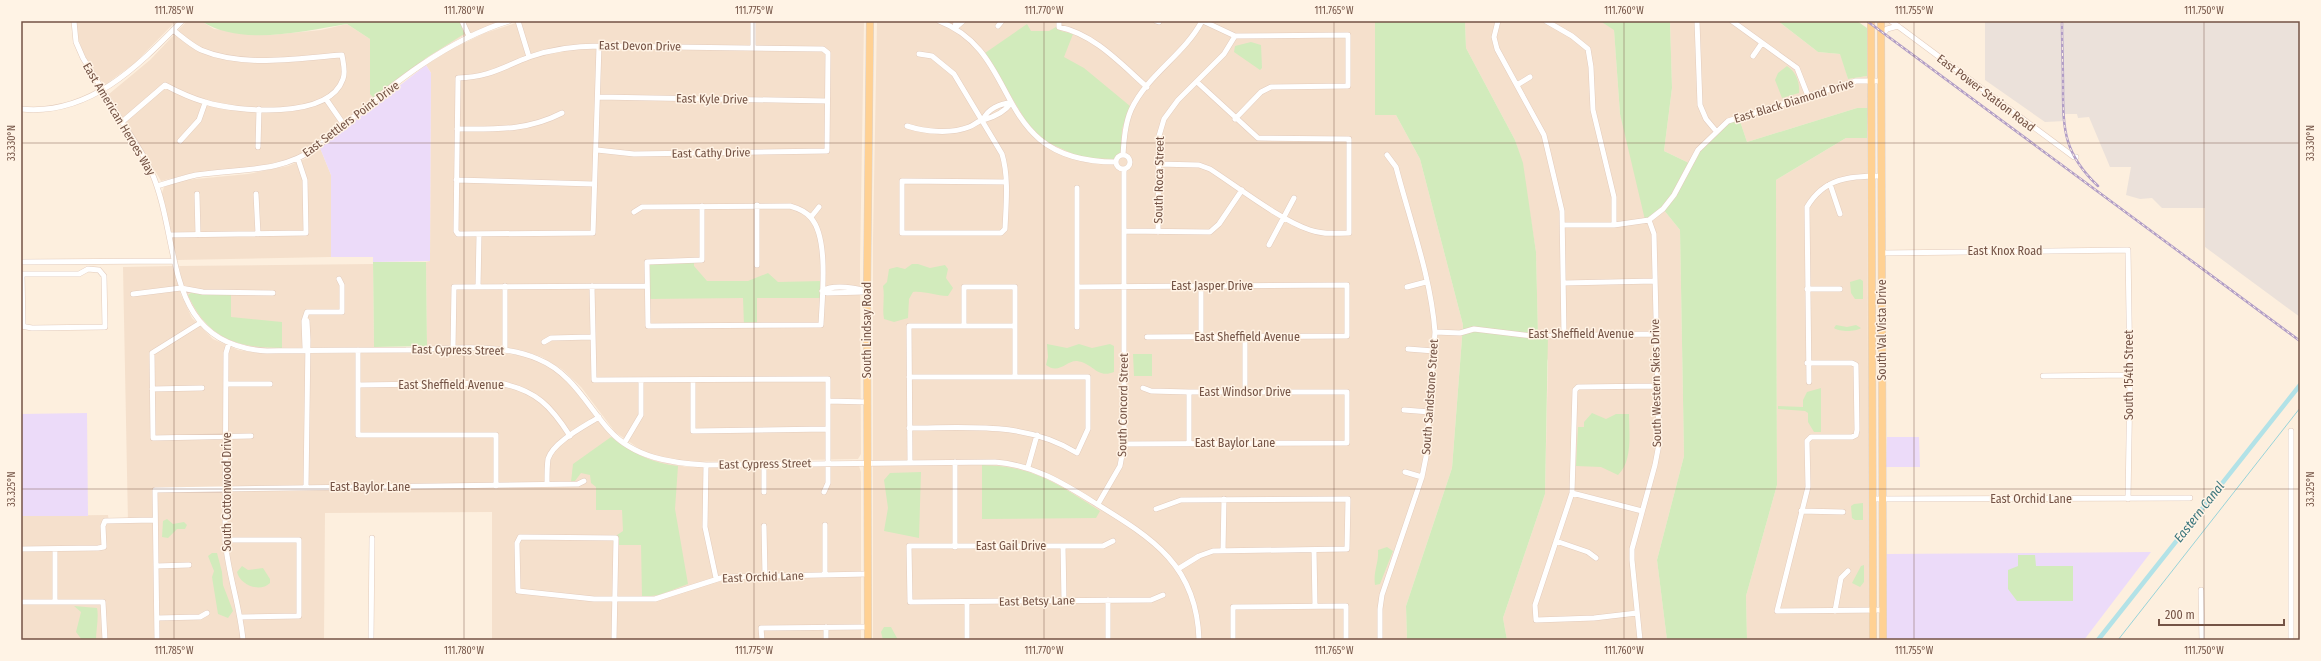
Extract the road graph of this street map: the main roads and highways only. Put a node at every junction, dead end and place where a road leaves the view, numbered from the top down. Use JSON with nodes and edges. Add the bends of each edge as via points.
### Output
{"nodes":[{"id":1,"x":870,"y":21,"type":"edge"},
{"id":2,"x":1871,"y":21,"type":"edge"},
{"id":3,"x":1881,"y":21,"type":"edge"},
{"id":4,"x":868,"y":640,"type":"edge"},
{"id":5,"x":1873,"y":640,"type":"edge"},
{"id":6,"x":1883,"y":640,"type":"edge"}],
"edges":[{"from":1,"to":4,"type":"main road","name":"South Lindsay Road","via":[[867,291]]},
{"from":2,"to":5,"type":"main road","name":"South Val Vista Drive"},
{"from":3,"to":6,"type":"main road","name":"South Val Vista Drive"}]}
